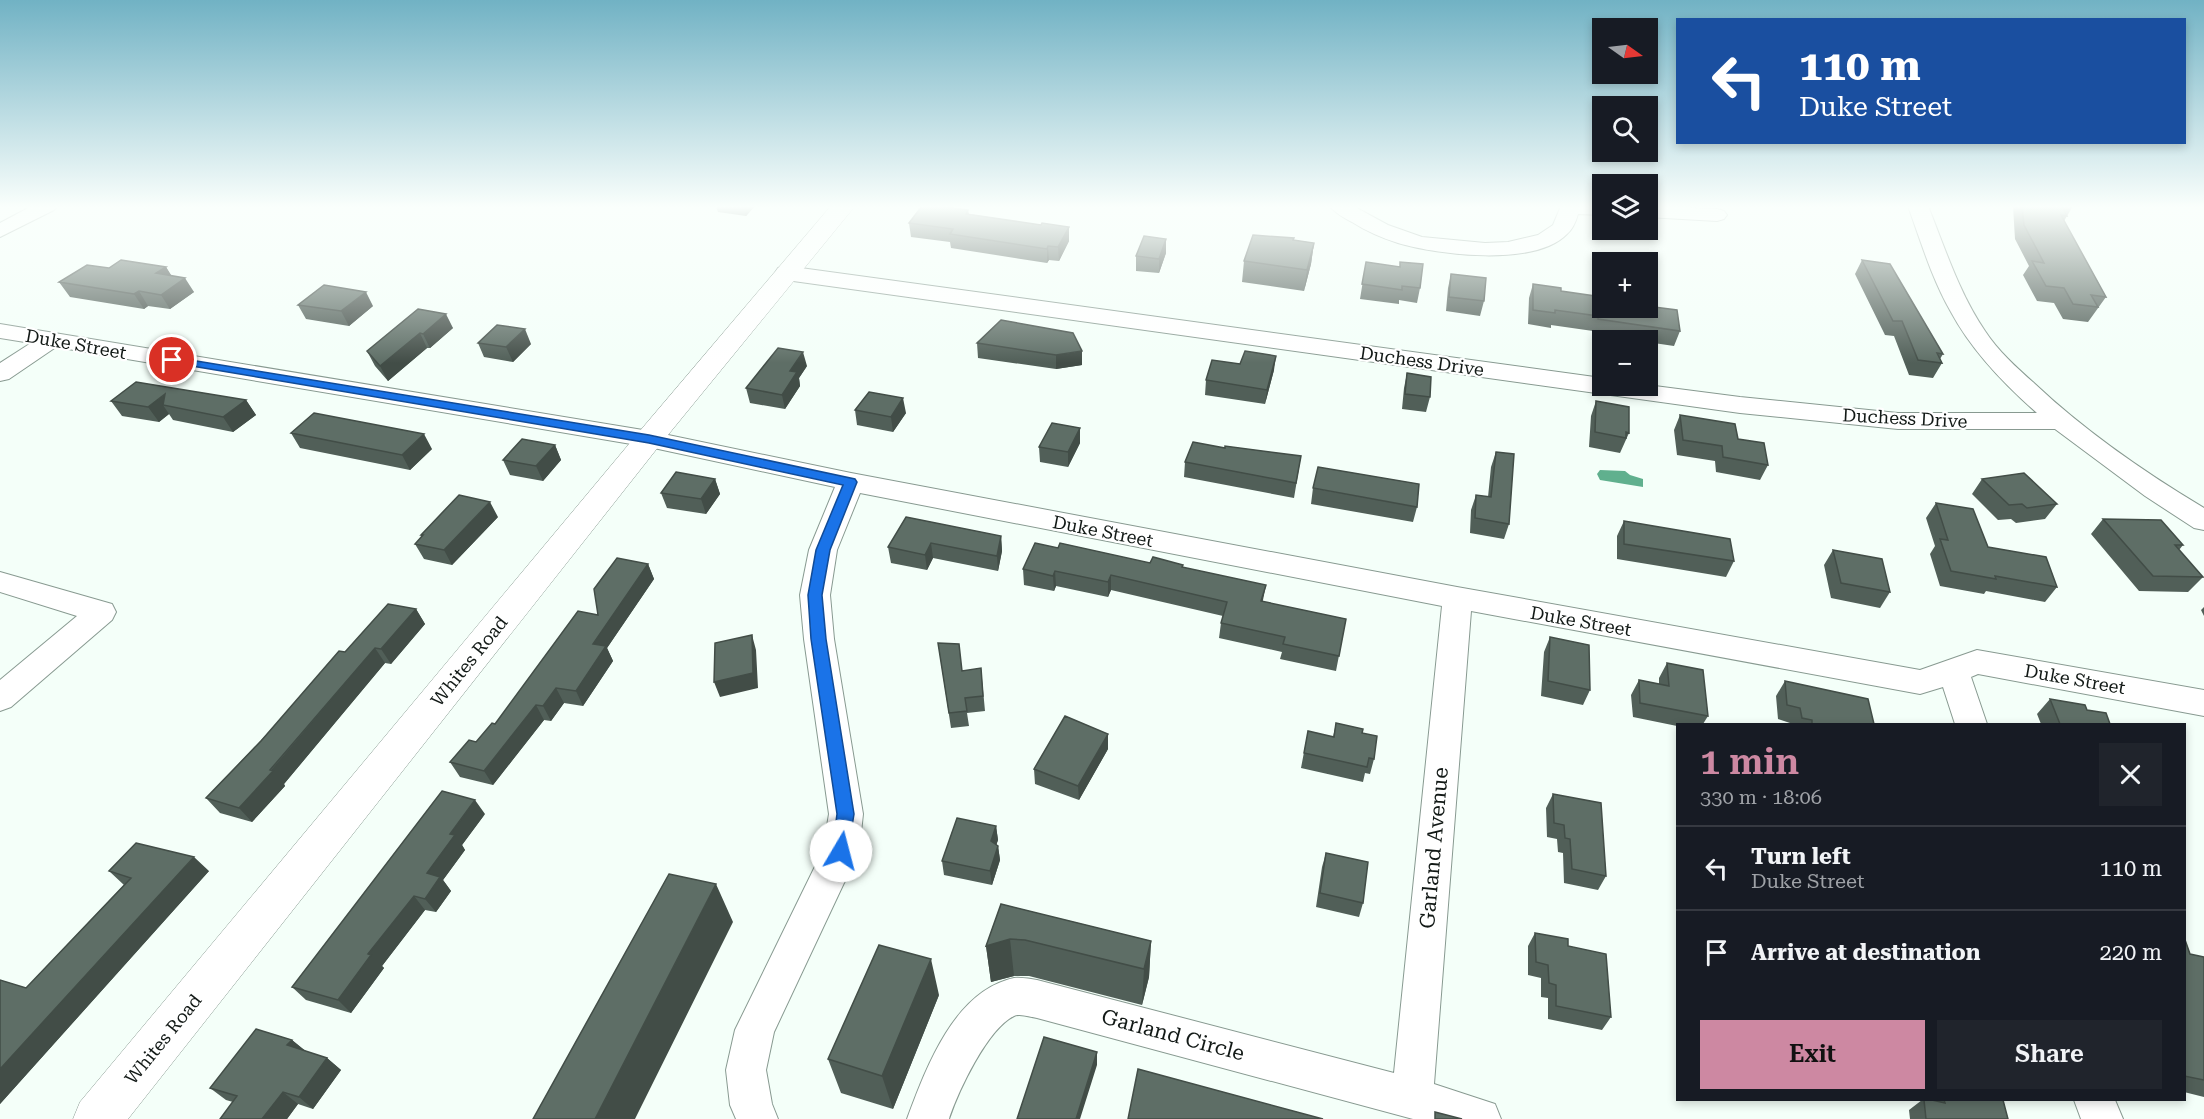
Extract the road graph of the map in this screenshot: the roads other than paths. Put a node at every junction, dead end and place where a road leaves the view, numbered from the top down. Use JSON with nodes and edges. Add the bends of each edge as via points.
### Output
{"nodes":[{"id":1,"x":799,"y":258,"type":"edge"},
{"id":2,"x":1940,"y":258,"type":"edge"},
{"id":3,"x":786,"y":273,"type":"junction"},
{"id":4,"x":0,"y":331,"type":"edge"},
{"id":5,"x":52,"y":340,"type":"junction"},
{"id":6,"x":0,"y":374,"type":"edge"},
{"id":7,"x":2061,"y":421,"type":"junction"},
{"id":8,"x":649,"y":439,"type":"junction"},
{"id":9,"x":850,"y":482,"type":"junction"},
{"id":10,"x":2204,"y":521,"type":"edge"},
{"id":11,"x":0,"y":582,"type":"edge"},
{"id":12,"x":1457,"y":598,"type":"junction"},
{"id":13,"x":1953,"y":670,"type":"junction"},
{"id":14,"x":0,"y":698,"type":"edge"},
{"id":15,"x":2204,"y":703,"type":"edge"},
{"id":16,"x":1971,"y":723,"type":"edge"},
{"id":17,"x":1412,"y":1098,"type":"junction"},
{"id":18,"x":2095,"y":1101,"type":"edge"},
{"id":19,"x":98,"y":1119,"type":"edge"},
{"id":20,"x":757,"y":1119,"type":"edge"},
{"id":21,"x":928,"y":1119,"type":"edge"},
{"id":22,"x":1480,"y":1119,"type":"edge"},
{"id":23,"x":2102,"y":1119,"type":"edge"}],
"edges":[{"from":1,"to":3,"type":"street","name":"Whites Road"},
{"from":2,"to":7,"type":"street","via":[[1969,325],[1984,347]]},
{"from":3,"to":7,"type":"street","name":"Duchess Drive","via":[[1740,405],[1899,421]]},
{"from":3,"to":8,"type":"street","name":"Whites Road"},
{"from":4,"to":5,"type":"street","name":"Duke Street"},
{"from":5,"to":6,"type":"street"},
{"from":5,"to":8,"type":"street","name":"Duke Street"},
{"from":7,"to":10,"type":"street","via":[[2156,492]]},
{"from":8,"to":9,"type":"street","name":"Duke Street"},
{"from":8,"to":19,"type":"street","name":"Whites Road"},
{"from":9,"to":12,"type":"street","name":"Duke Street"},
{"from":9,"to":20,"type":"street","via":[[823,550],[815,595],[846,814],[841,851],[755,1030],[746,1070]]},
{"from":11,"to":14,"type":"street","via":[[101,612]]},
{"from":12,"to":13,"type":"street","name":"Duke Street","via":[[1920,682]]},
{"from":12,"to":17,"type":"street","name":"Garland Avenue"},
{"from":13,"to":15,"type":"street","name":"Duke Street","via":[[1977,662]]},
{"from":13,"to":16,"type":"street"},
{"from":17,"to":21,"type":"street","name":"Garland Circle","via":[[1038,999],[1015,997],[995,1005],[979,1021],[957,1054]]},
{"from":17,"to":22,"type":"street","name":"Garland Circle"},
{"from":18,"to":23,"type":"street"}]}
